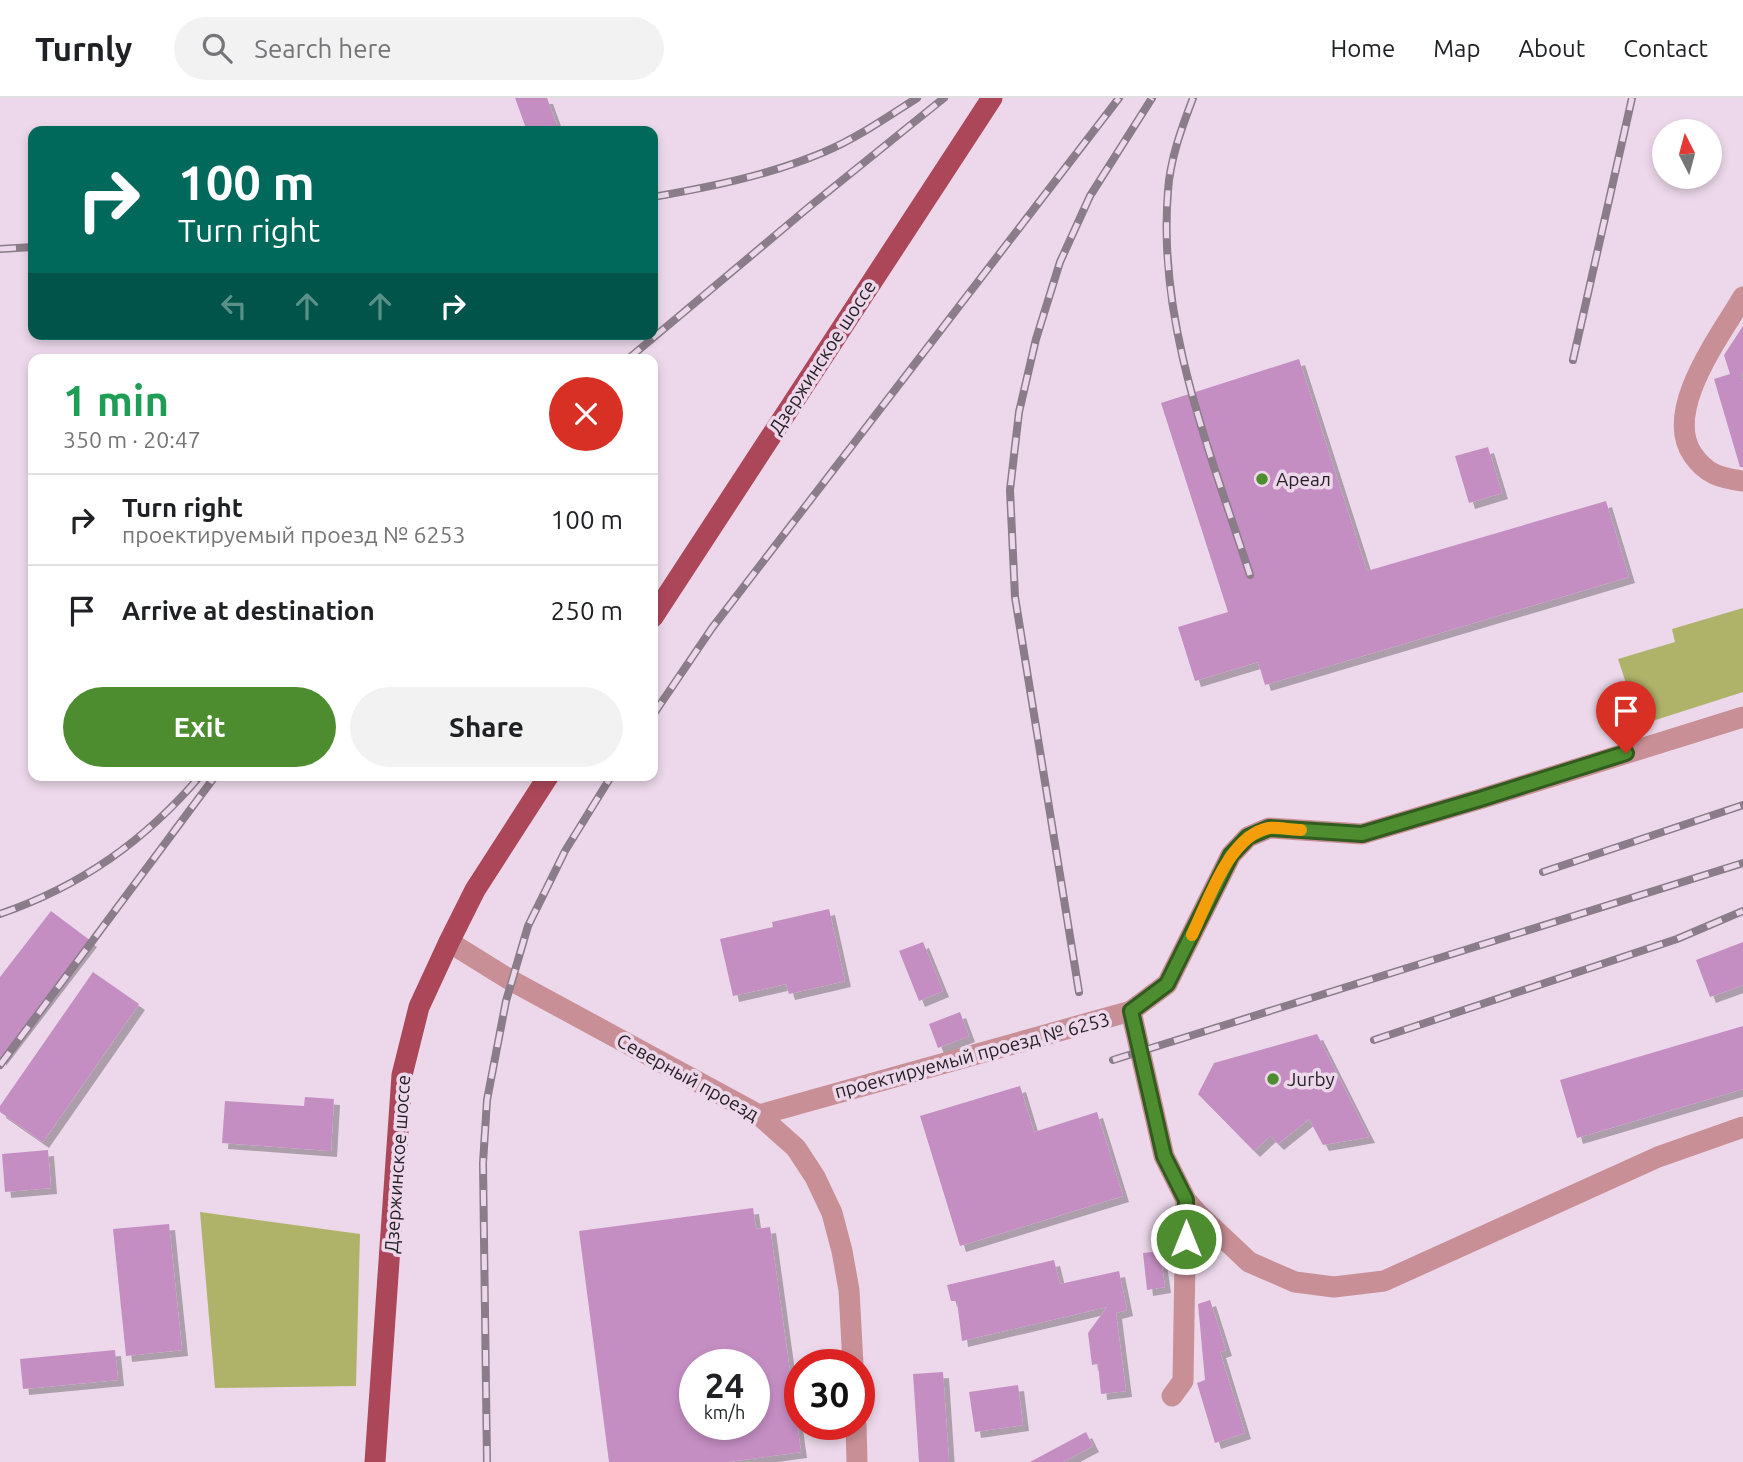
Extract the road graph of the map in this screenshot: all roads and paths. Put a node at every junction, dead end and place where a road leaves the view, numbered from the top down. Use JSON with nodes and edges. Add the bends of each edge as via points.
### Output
{"nodes":[{"id":1,"x":992,"y":98,"type":"edge"},
{"id":2,"x":1743,"y":298,"type":"edge"},
{"id":3,"x":1743,"y":481,"type":"edge"},
{"id":4,"x":658,"y":609,"type":"edge"},
{"id":5,"x":1743,"y":717,"type":"edge"},
{"id":6,"x":545,"y":781,"type":"edge"},
{"id":7,"x":449,"y":942,"type":"junction"},
{"id":8,"x":1131,"y":1011,"type":"junction"},
{"id":9,"x":759,"y":1115,"type":"junction"},
{"id":10,"x":1743,"y":1127,"type":"edge"},
{"id":11,"x":1186,"y":1200,"type":"junction"},
{"id":12,"x":852,"y":1349,"type":"edge"},
{"id":13,"x":1172,"y":1396,"type":"dead end"},
{"id":14,"x":856,"y":1440,"type":"edge"},
{"id":15,"x":375,"y":1462,"type":"edge"},
{"id":16,"x":857,"y":1462,"type":"edge"}],
"edges":[{"from":1,"to":4,"type":"main road","name":"Дзержинское шоссе"},
{"from":2,"to":3,"type":"street","via":[[1690,392],[1684,433],[1702,468]]},
{"from":5,"to":8,"type":"street","name":"проектируемый проезд № 6253","via":[[1362,834],[1269,828],[1248,837],[1231,855],[1167,984]]},
{"from":6,"to":7,"type":"main road","name":"Дзержинское шоссе","via":[[475,890]]},
{"from":7,"to":9,"type":"street","name":"Северный проезд"},
{"from":7,"to":15,"type":"main road","name":"Дзержинское шоссе","via":[[419,1007],[402,1075]]},
{"from":8,"to":9,"type":"street","name":"проектируемый проезд № 6253"},
{"from":8,"to":11,"type":"street","via":[[1164,1156]]},
{"from":9,"to":12,"type":"street","name":"Северный проезд","via":[[796,1148],[832,1213],[849,1290]]},
{"from":10,"to":11,"type":"street","via":[[1658,1157],[1384,1281],[1334,1287],[1295,1283],[1249,1262]]},
{"from":11,"to":13,"type":"street","via":[[1184,1381]]},
{"from":14,"to":16,"type":"street"}]}
